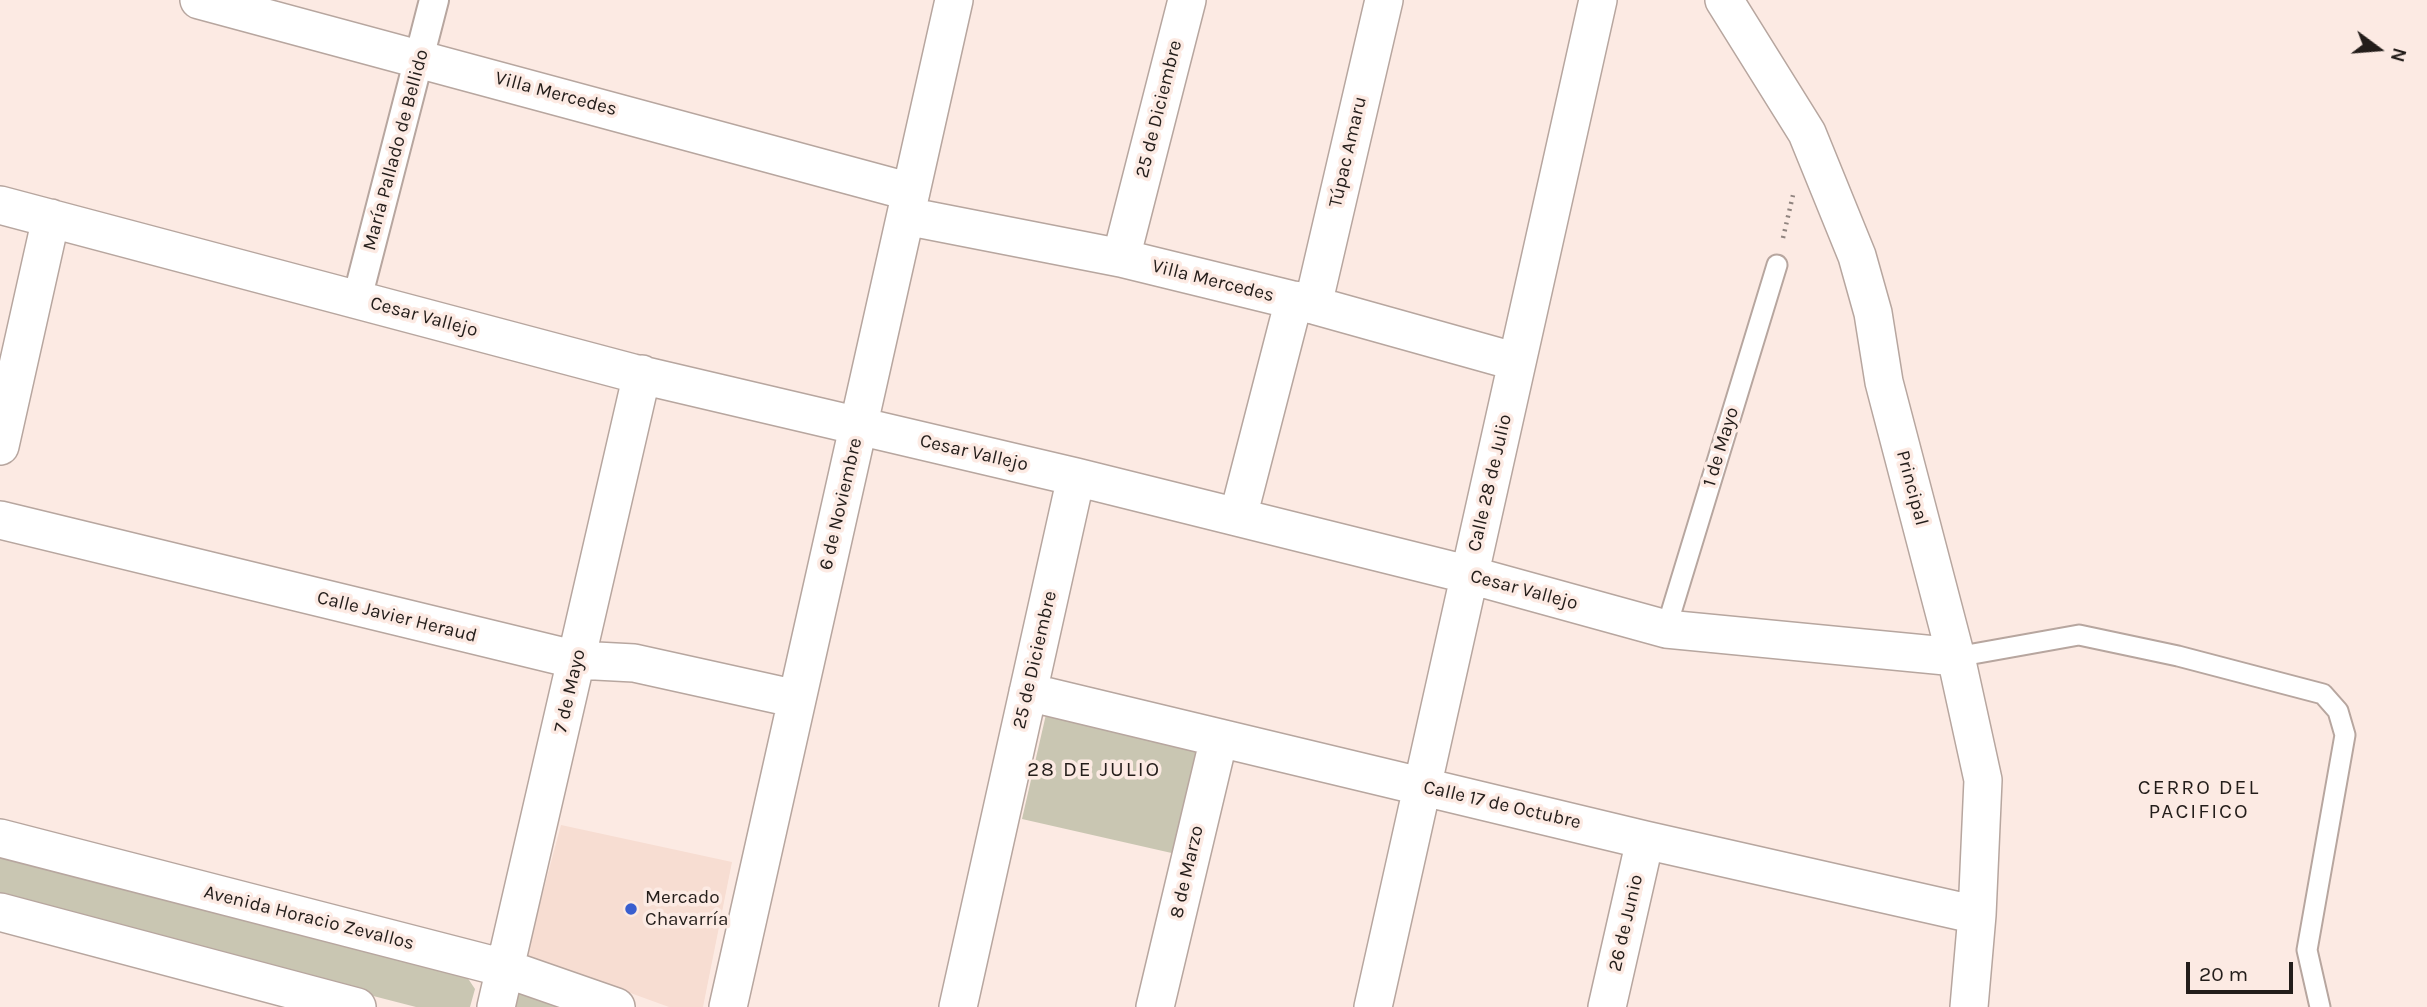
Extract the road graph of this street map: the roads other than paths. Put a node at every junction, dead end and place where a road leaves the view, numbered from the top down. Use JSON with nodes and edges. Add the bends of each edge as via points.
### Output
{"nodes":[{"id":1,"x":199,"y":0,"type":"edge"},
{"id":2,"x":434,"y":0,"type":"edge"},
{"id":3,"x":954,"y":0,"type":"edge"},
{"id":4,"x":1187,"y":0,"type":"edge"},
{"id":5,"x":1384,"y":0,"type":"edge"},
{"id":6,"x":1598,"y":0,"type":"edge"},
{"id":7,"x":1724,"y":0,"type":"edge"},
{"id":8,"x":421,"y":58,"type":"junction"},
{"id":9,"x":909,"y":204,"type":"junction"},
{"id":10,"x":0,"y":205,"type":"edge"},
{"id":11,"x":51,"y":218,"type":"junction"},
{"id":12,"x":1121,"y":258,"type":"junction"},
{"id":13,"x":1777,"y":265,"type":"dead end"},
{"id":14,"x":357,"y":299,"type":"junction"},
{"id":15,"x":1304,"y":303,"type":"junction"},
{"id":16,"x":1517,"y":362,"type":"junction"},
{"id":17,"x":642,"y":374,"type":"junction"},
{"id":18,"x":859,"y":427,"type":"junction"},
{"id":19,"x":0,"y":446,"type":"edge"},
{"id":20,"x":1076,"y":477,"type":"junction"},
{"id":21,"x":1238,"y":517,"type":"junction"},
{"id":22,"x":0,"y":520,"type":"edge"},
{"id":23,"x":1470,"y":575,"type":"junction"},
{"id":24,"x":1666,"y":628,"type":"junction"},
{"id":25,"x":1956,"y":657,"type":"junction"},
{"id":26,"x":577,"y":660,"type":"junction"},
{"id":27,"x":1028,"y":692,"type":"junction"},
{"id":28,"x":797,"y":699,"type":"junction"},
{"id":29,"x":1219,"y":738,"type":"junction"},
{"id":30,"x":1422,"y":786,"type":"junction"},
{"id":31,"x":0,"y":838,"type":"edge"},
{"id":32,"x":1646,"y":839,"type":"junction"},
{"id":33,"x":0,"y":912,"type":"edge"},
{"id":34,"x":1978,"y":915,"type":"junction"},
{"id":35,"x":504,"y":968,"type":"junction"},
{"id":36,"x":357,"y":1007,"type":"edge"},
{"id":37,"x":496,"y":1007,"type":"edge"},
{"id":38,"x":616,"y":1007,"type":"edge"},
{"id":39,"x":728,"y":1007,"type":"edge"},
{"id":40,"x":958,"y":1007,"type":"edge"},
{"id":41,"x":1155,"y":1007,"type":"edge"},
{"id":42,"x":1373,"y":1007,"type":"edge"},
{"id":43,"x":1607,"y":1007,"type":"edge"},
{"id":44,"x":1969,"y":1007,"type":"edge"},
{"id":45,"x":2320,"y":1007,"type":"edge"}],
"edges":[{"from":1,"to":8,"type":"street","name":"Villa Mercedes"},
{"from":2,"to":8,"type":"street","name":"María Pallado de Bellido"},
{"from":3,"to":9,"type":"street","name":"6 de Noviembre"},
{"from":4,"to":12,"type":"street","name":"25 de Diciembre"},
{"from":5,"to":15,"type":"street","name":"Túpac Amaru"},
{"from":6,"to":16,"type":"street","name":"Calle 28 de Julio"},
{"from":7,"to":25,"type":"street","name":"Principal","via":[[1807,133],[1857,256],[1873,313],[1884,382]]},
{"from":8,"to":9,"type":"street","name":"Villa Mercedes"},
{"from":8,"to":14,"type":"street","name":"María Pallado de Bellido"},
{"from":9,"to":12,"type":"street","name":"Villa Mercedes"},
{"from":9,"to":18,"type":"street","name":"6 de Noviembre"},
{"from":10,"to":11,"type":"street","name":"Cesar Vallejo"},
{"from":11,"to":14,"type":"street","name":"Cesar Vallejo"},
{"from":11,"to":19,"type":"street"},
{"from":12,"to":15,"type":"street","name":"Villa Mercedes"},
{"from":13,"to":24,"type":"lane","name":"1 de Mayo"},
{"from":14,"to":17,"type":"street","name":"Cesar Vallejo"},
{"from":15,"to":16,"type":"street","name":"Villa Mercedes"},
{"from":15,"to":21,"type":"street","name":"Túpac Amaru"},
{"from":16,"to":23,"type":"street","name":"Calle 28 de Julio"},
{"from":17,"to":18,"type":"street","name":"Cesar Vallejo"},
{"from":17,"to":26,"type":"street","name":"7 de Mayo"},
{"from":18,"to":20,"type":"street","name":"Cesar Vallejo"},
{"from":18,"to":28,"type":"street","name":"6 de Noviembre"},
{"from":20,"to":21,"type":"street","name":"Cesar Vallejo"},
{"from":20,"to":27,"type":"street","name":"25 de Diciembre"},
{"from":21,"to":23,"type":"street","name":"Cesar Vallejo"},
{"from":22,"to":26,"type":"street","name":"Calle Javier Heraud"},
{"from":23,"to":24,"type":"street","name":"Cesar Vallejo"},
{"from":23,"to":30,"type":"street","name":"Calle 28 de Julio"},
{"from":24,"to":25,"type":"street","name":"Cesar Vallejo"},
{"from":25,"to":34,"type":"street","name":"Principal","via":[[1983,780]]},
{"from":25,"to":45,"type":"lane","via":[[2079,635],[2323,694],[2338,711],[2345,735],[2307,950]]},
{"from":26,"to":28,"type":"street","name":"Calle Javier Heraud","via":[[634,663]]},
{"from":26,"to":35,"type":"street","name":"7 de Mayo"},
{"from":27,"to":29,"type":"street","name":"Calle 17 de Octubre"},
{"from":27,"to":40,"type":"street","name":"25 de Diciembre"},
{"from":28,"to":39,"type":"street","name":"6 de Noviembre"},
{"from":29,"to":30,"type":"street","name":"Calle 17 de Octubre"},
{"from":29,"to":41,"type":"street","name":"8 de Marzo"},
{"from":30,"to":32,"type":"street","name":"Calle 17 de Octubre"},
{"from":30,"to":42,"type":"street","name":"Calle 28 de Julio"},
{"from":31,"to":35,"type":"street","name":"Avenida Horacio Zevallos"},
{"from":32,"to":34,"type":"street","name":"Calle 17 de Octubre"},
{"from":32,"to":43,"type":"street","name":"26 de Junio"},
{"from":33,"to":36,"type":"street"},
{"from":34,"to":44,"type":"street","name":"Principal"},
{"from":35,"to":37,"type":"street","name":"7 de Mayo"},
{"from":35,"to":38,"type":"street","name":"Avenida Horacio Zevallos"}]}
